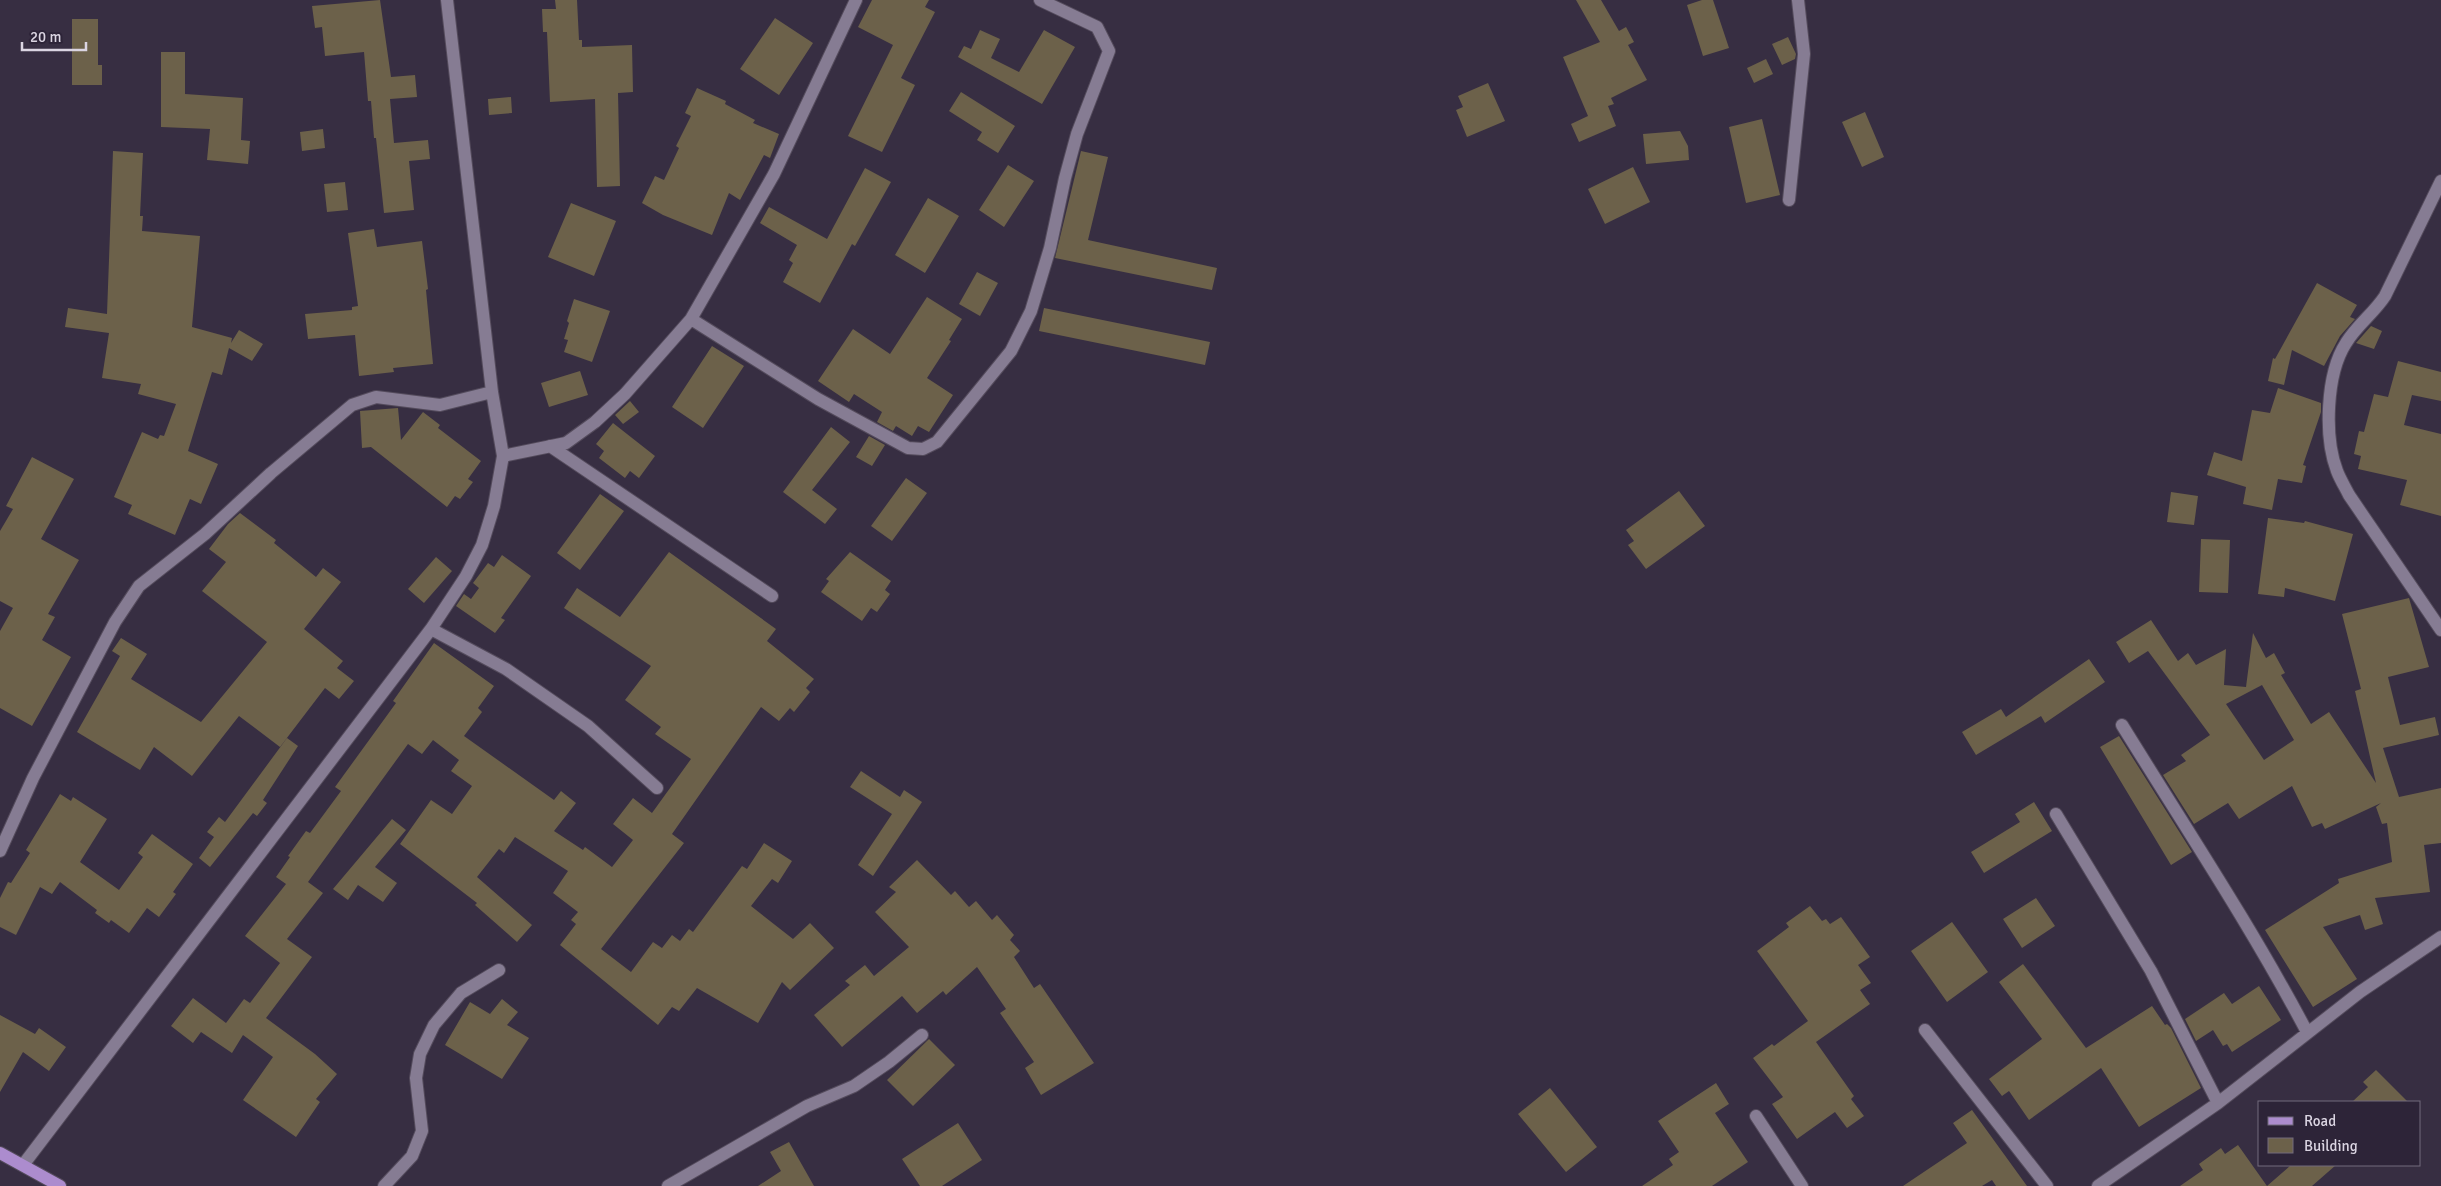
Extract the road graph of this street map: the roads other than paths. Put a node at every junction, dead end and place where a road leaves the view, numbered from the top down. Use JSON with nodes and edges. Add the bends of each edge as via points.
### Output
{"nodes":[{"id":1,"x":447,"y":0,"type":"edge"},
{"id":2,"x":856,"y":0,"type":"edge"},
{"id":3,"x":1040,"y":0,"type":"edge"},
{"id":4,"x":1798,"y":0,"type":"edge"},
{"id":5,"x":2441,"y":181,"type":"edge"},
{"id":6,"x":1789,"y":200,"type":"dead end"},
{"id":7,"x":690,"y":319,"type":"junction"},
{"id":8,"x":492,"y":392,"type":"junction"},
{"id":9,"x":550,"y":446,"type":"junction"},
{"id":10,"x":503,"y":456,"type":"junction"},
{"id":11,"x":772,"y":596,"type":"dead end"},
{"id":12,"x":431,"y":629,"type":"junction"},
{"id":13,"x":2441,"y":630,"type":"edge"},
{"id":14,"x":2122,"y":725,"type":"dead end"},
{"id":15,"x":657,"y":788,"type":"dead end"},
{"id":16,"x":2056,"y":814,"type":"dead end"},
{"id":17,"x":0,"y":851,"type":"edge"},
{"id":18,"x":2441,"y":937,"type":"edge"},
{"id":19,"x":499,"y":970,"type":"dead end"},
{"id":20,"x":1925,"y":1030,"type":"dead end"},
{"id":21,"x":2307,"y":1032,"type":"junction"},
{"id":22,"x":922,"y":1035,"type":"dead end"},
{"id":23,"x":2218,"y":1103,"type":"junction"},
{"id":24,"x":1756,"y":1116,"type":"dead end"},
{"id":25,"x":0,"y":1153,"type":"edge"},
{"id":26,"x":23,"y":1165,"type":"junction"},
{"id":27,"x":60,"y":1186,"type":"edge"},
{"id":28,"x":384,"y":1186,"type":"edge"},
{"id":29,"x":668,"y":1186,"type":"edge"},
{"id":30,"x":1802,"y":1186,"type":"edge"},
{"id":31,"x":2047,"y":1186,"type":"edge"},
{"id":32,"x":2098,"y":1186,"type":"edge"}],
"edges":[{"from":1,"to":8,"type":"street"},
{"from":2,"to":7,"type":"street","via":[[774,174]]},
{"from":3,"to":7,"type":"street","via":[[1097,27],[1109,52],[1077,134],[1050,248],[1031,311],[1011,351],[937,442],[923,449],[908,448],[818,399]]},
{"from":4,"to":6,"type":"street","via":[[1804,54]]},
{"from":5,"to":13,"type":"street","via":[[2385,296],[2376,311],[2345,344],[2329,403],[2330,440],[2336,471]]},
{"from":7,"to":9,"type":"street","via":[[625,394],[595,422],[566,443]]},
{"from":8,"to":10,"type":"street"},
{"from":8,"to":17,"type":"street","via":[[440,405],[376,397],[352,405],[205,534],[139,586],[115,622],[33,778]]},
{"from":9,"to":10,"type":"street"},
{"from":9,"to":11,"type":"street"},
{"from":10,"to":12,"type":"street","via":[[494,506],[482,545]]},
{"from":12,"to":15,"type":"street","via":[[506,668],[588,726]]},
{"from":12,"to":26,"type":"street"},
{"from":14,"to":21,"type":"street","via":[[2209,862]]},
{"from":16,"to":23,"type":"street","via":[[2151,971]]},
{"from":18,"to":21,"type":"street"},
{"from":19,"to":28,"type":"street","via":[[462,994],[434,1025],[420,1054],[416,1078],[422,1131],[412,1156]]},
{"from":20,"to":31,"type":"street"},
{"from":21,"to":23,"type":"street"},
{"from":22,"to":29,"type":"street","via":[[854,1086],[807,1106]]},
{"from":23,"to":32,"type":"street"},
{"from":24,"to":30,"type":"street"},
{"from":25,"to":26,"type":"main road"},
{"from":26,"to":27,"type":"main road"}]}
